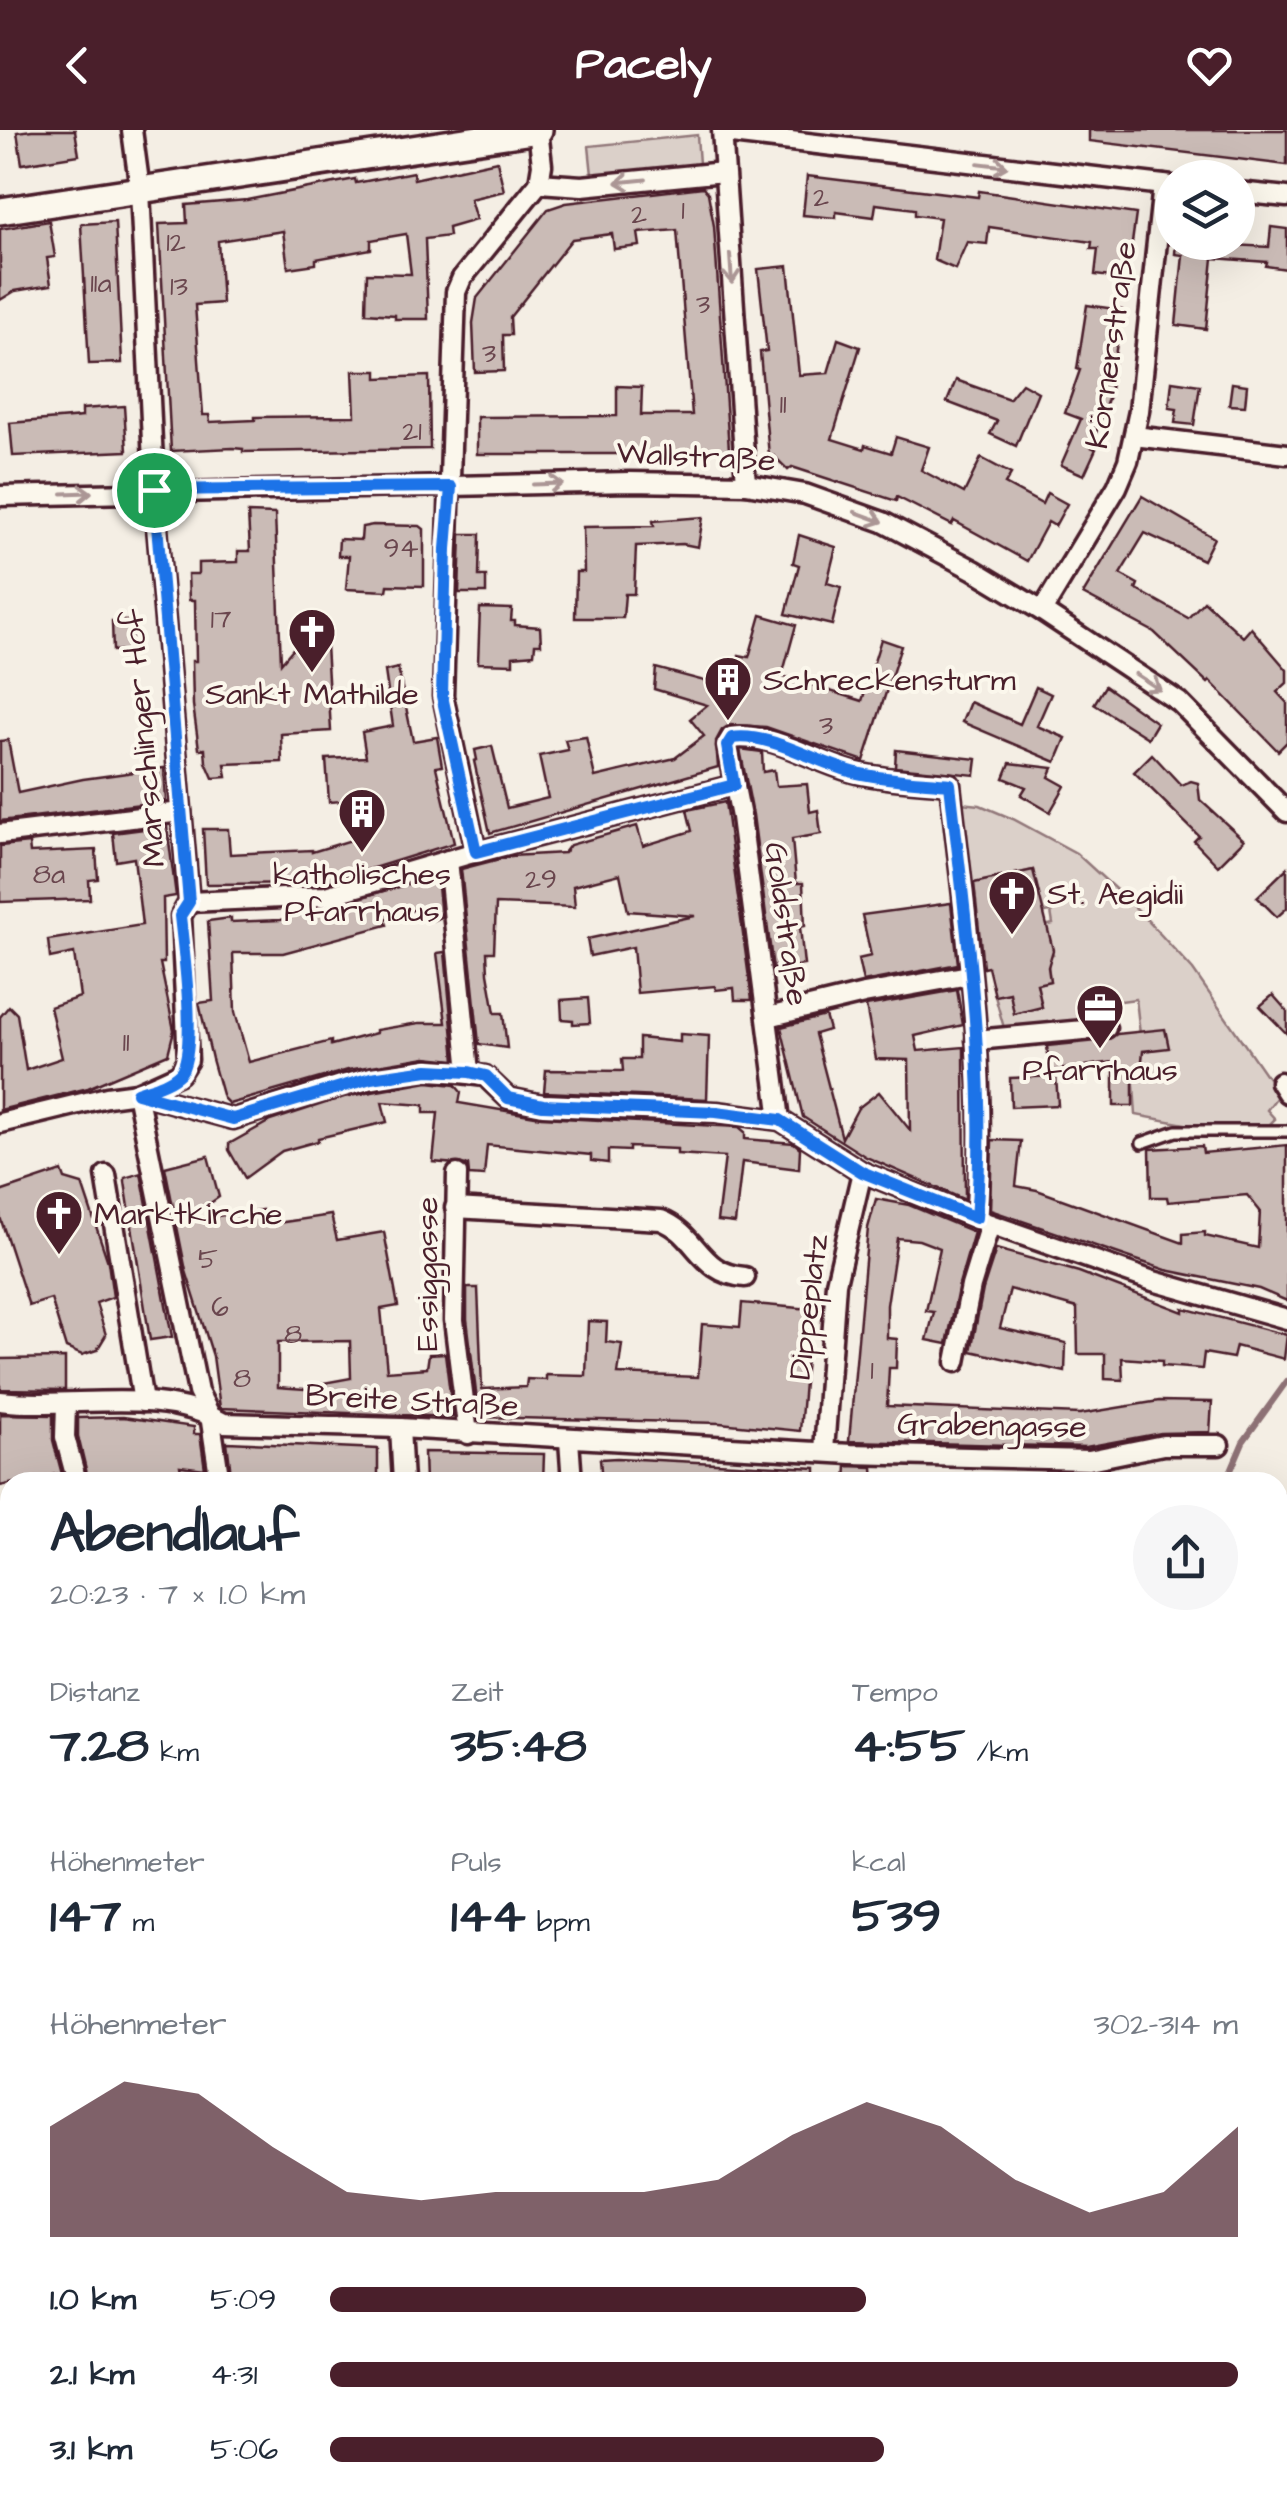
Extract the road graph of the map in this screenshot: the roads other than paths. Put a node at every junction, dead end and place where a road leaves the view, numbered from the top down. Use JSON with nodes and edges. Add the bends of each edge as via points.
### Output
{"nodes":[{"id":1,"x":132,"y":130,"type":"edge"},
{"id":2,"x":539,"y":130,"type":"edge"},
{"id":3,"x":722,"y":132,"type":"edge"},
{"id":4,"x":724,"y":172,"type":"junction"},
{"id":5,"x":539,"y":182,"type":"junction"},
{"id":6,"x":1155,"y":183,"type":"edge"},
{"id":7,"x":140,"y":190,"type":"junction"},
{"id":8,"x":1255,"y":194,"type":"edge"},
{"id":9,"x":1287,"y":198,"type":"edge"},
{"id":10,"x":0,"y":210,"type":"edge"},
{"id":11,"x":1158,"y":260,"type":"edge"},
{"id":12,"x":1134,"y":436,"type":"junction"},
{"id":13,"x":1287,"y":454,"type":"edge"},
{"id":14,"x":746,"y":484,"type":"junction"},
{"id":15,"x":451,"y":487,"type":"junction"},
{"id":16,"x":154,"y":490,"type":"junction"},
{"id":17,"x":0,"y":496,"type":"edge"},
{"id":18,"x":1042,"y":610,"type":"junction"},
{"id":19,"x":734,"y":785,"type":"junction"},
{"id":20,"x":181,"y":812,"type":"junction"},
{"id":21,"x":1287,"y":812,"type":"edge"},
{"id":22,"x":0,"y":834,"type":"edge"},
{"id":23,"x":476,"y":852,"type":"junction"},
{"id":24,"x":448,"y":860,"type":"junction"},
{"id":25,"x":189,"y":902,"type":"junction"},
{"id":26,"x":969,"y":976,"type":"junction"},
{"id":27,"x":768,"y":1017,"type":"junction"},
{"id":28,"x":1106,"y":1028,"type":"dead end"},
{"id":29,"x":976,"y":1040,"type":"junction"},
{"id":30,"x":469,"y":1072,"type":"junction"},
{"id":31,"x":137,"y":1093,"type":"junction"},
{"id":32,"x":780,"y":1120,"type":"junction"},
{"id":33,"x":0,"y":1123,"type":"edge"},
{"id":34,"x":1287,"y":1130,"type":"edge"},
{"id":35,"x":1142,"y":1143,"type":"dead end"},
{"id":36,"x":862,"y":1172,"type":"junction"},
{"id":37,"x":106,"y":1174,"type":"dead end"},
{"id":38,"x":457,"y":1174,"type":"dead end"},
{"id":39,"x":456,"y":1208,"type":"junction"},
{"id":40,"x":983,"y":1221,"type":"junction"},
{"id":41,"x":745,"y":1277,"type":"dead end"},
{"id":42,"x":1287,"y":1320,"type":"edge"},
{"id":43,"x":956,"y":1362,"type":"dead end"},
{"id":44,"x":0,"y":1401,"type":"edge"},
{"id":45,"x":143,"y":1402,"type":"junction"},
{"id":46,"x":66,"y":1404,"type":"junction"},
{"id":47,"x":210,"y":1415,"type":"junction"},
{"id":48,"x":400,"y":1428,"type":"junction"},
{"id":49,"x":468,"y":1434,"type":"junction"},
{"id":50,"x":569,"y":1440,"type":"junction"},
{"id":51,"x":1218,"y":1445,"type":"dead end"},
{"id":52,"x":824,"y":1451,"type":"junction"},
{"id":53,"x":74,"y":1472,"type":"edge"},
{"id":54,"x":219,"y":1472,"type":"edge"},
{"id":55,"x":402,"y":1472,"type":"edge"},
{"id":56,"x":571,"y":1472,"type":"edge"}],
"edges":[{"from":1,"to":7,"type":"street","name":"Marschlinger Hof"},
{"from":2,"to":5,"type":"street"},
{"from":2,"to":7,"type":"main road"},
{"from":3,"to":4,"type":"street"},
{"from":3,"to":6,"type":"street","one_way":true},
{"from":4,"to":5,"type":"street","one_way":true,"via":[[582,186]]},
{"from":4,"to":14,"type":"street","one_way":true},
{"from":5,"to":15,"type":"street","via":[[456,292]]},
{"from":7,"to":10,"type":"main road"},
{"from":7,"to":16,"type":"street","name":"Marschlinger Hof"},
{"from":8,"to":9,"type":"street"},
{"from":11,"to":12,"type":"street","name":"Körnerstraße"},
{"from":12,"to":13,"type":"street"},
{"from":12,"to":18,"type":"street","name":"Körnerstraße","via":[[1117,487]]},
{"from":15,"to":14,"type":"street","name":"Wallstraße","one_way":true},
{"from":14,"to":18,"type":"street","name":"Wallstraße","one_way":true,"via":[[805,494],[883,522]]},
{"from":15,"to":16,"type":"street","name":"Wallstraße"},
{"from":15,"to":23,"type":"street","via":[[442,696]]},
{"from":17,"to":16,"type":"street","name":"Wallstraße","one_way":true},
{"from":16,"to":20,"type":"street","name":"Marschlinger Hof"},
{"from":18,"to":21,"type":"street","name":"Wallstraße","one_way":true,"via":[[1179,702]]},
{"from":19,"to":23,"type":"street"},
{"from":19,"to":26,"type":"street","name":"Goldstraße","via":[[727,746],[732,738],[762,738],[862,774],[950,784]]},
{"from":19,"to":27,"type":"street","name":"Goldstraße"},
{"from":20,"to":22,"type":"street"},
{"from":20,"to":25,"type":"street","name":"Marschlinger Hof"},
{"from":23,"to":24,"type":"street"},
{"from":24,"to":25,"type":"street","via":[[326,896]]},
{"from":24,"to":30,"type":"street"},
{"from":25,"to":31,"type":"street","name":"Marschlinger Hof","via":[[180,916],[188,1060],[179,1074]]},
{"from":26,"to":27,"type":"street"},
{"from":26,"to":29,"type":"street"},
{"from":27,"to":32,"type":"street","name":"Goldstraße"},
{"from":28,"to":29,"type":"street"},
{"from":29,"to":40,"type":"street"},
{"from":30,"to":31,"type":"street","via":[[371,1078],[233,1119]]},
{"from":30,"to":32,"type":"street","via":[[486,1076],[508,1098],[543,1105]]},
{"from":31,"to":33,"type":"street"},
{"from":31,"to":47,"type":"street","via":[[198,1392]]},
{"from":32,"to":36,"type":"street"},
{"from":34,"to":35,"type":"lane","via":[[1176,1132]]},
{"from":36,"to":40,"type":"street"},
{"from":36,"to":52,"type":"street","name":"Dippeplatz","via":[[836,1283]]},
{"from":37,"to":45,"type":"street"},
{"from":38,"to":39,"type":"street","name":"Essiggasse"},
{"from":39,"to":41,"type":"street","via":[[661,1220],[678,1228],[710,1266]]},
{"from":39,"to":49,"type":"street","name":"Essiggasse","via":[[455,1348]]},
{"from":40,"to":42,"type":"street"},
{"from":40,"to":43,"type":"street"},
{"from":44,"to":46,"type":"street","name":"Breite Straße"},
{"from":45,"to":46,"type":"street","name":"Breite Straße"},
{"from":45,"to":47,"type":"street","name":"Breite Straße"},
{"from":46,"to":53,"type":"street","via":[[65,1437]]},
{"from":47,"to":48,"type":"street","name":"Breite Straße","via":[[224,1424]]},
{"from":47,"to":54,"type":"street"},
{"from":48,"to":49,"type":"street","name":"Breite Straße"},
{"from":48,"to":55,"type":"street"},
{"from":49,"to":50,"type":"street","name":"Breite Straße"},
{"from":50,"to":52,"type":"street","name":"Breite Straße"},
{"from":50,"to":56,"type":"street"},
{"from":51,"to":52,"type":"street","name":"Grabengasse","via":[[1163,1445],[1088,1460]]}]}
